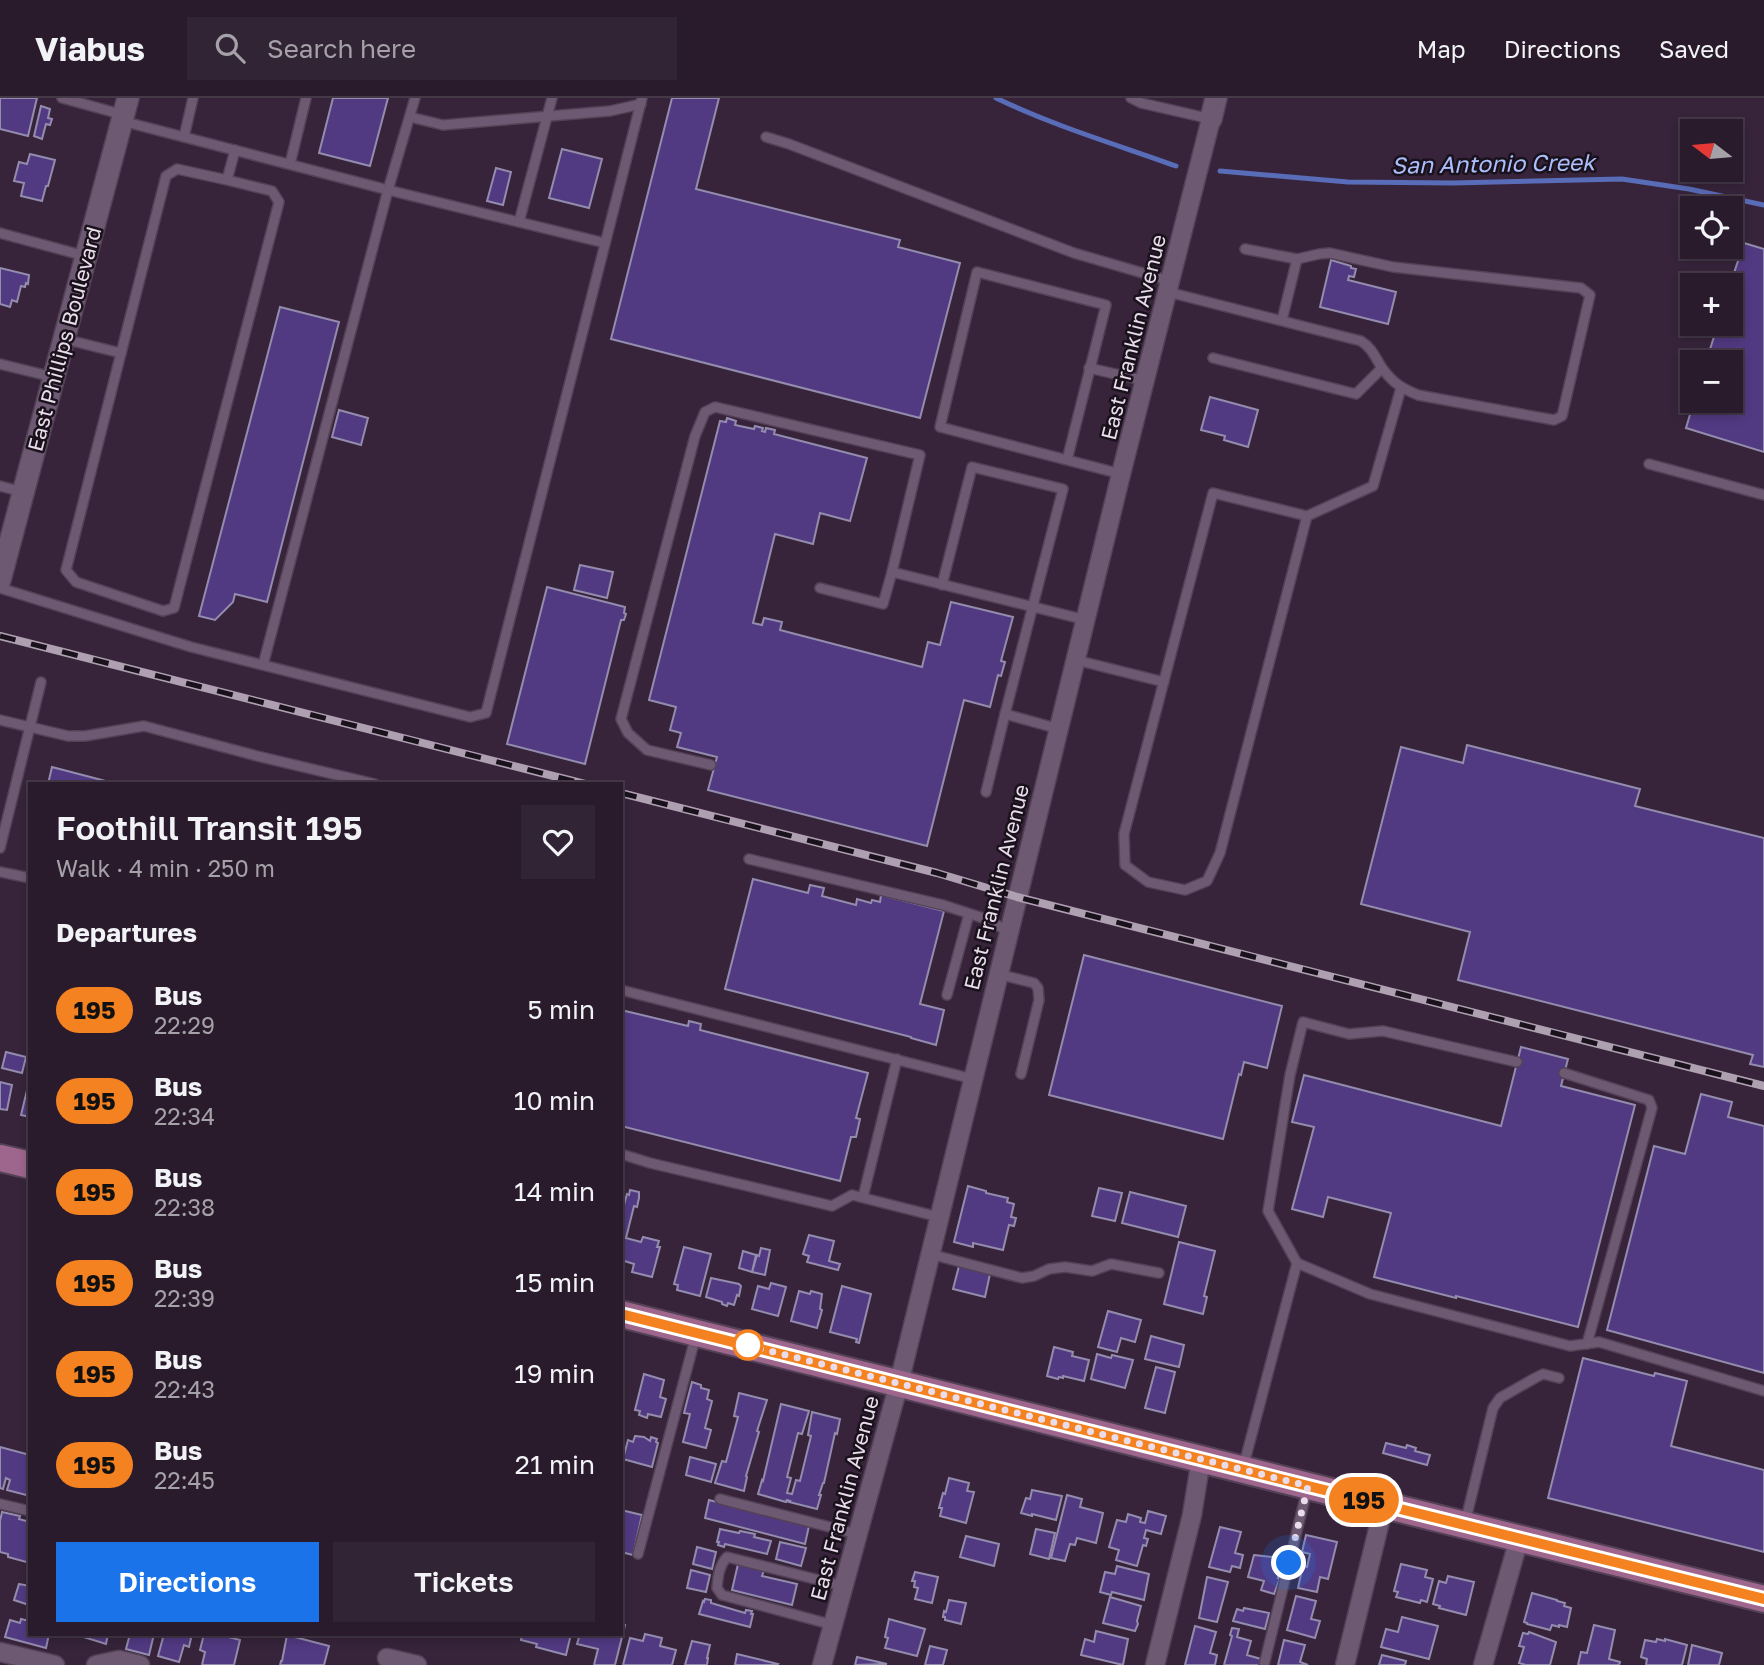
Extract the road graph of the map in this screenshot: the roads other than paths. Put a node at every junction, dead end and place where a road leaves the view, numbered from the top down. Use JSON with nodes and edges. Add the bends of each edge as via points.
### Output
{"nodes":[{"id":1,"x":62,"y":98,"type":"edge"},
{"id":2,"x":193,"y":98,"type":"edge"},
{"id":3,"x":306,"y":98,"type":"edge"},
{"id":4,"x":415,"y":98,"type":"edge"},
{"id":5,"x":552,"y":98,"type":"edge"},
{"id":6,"x":1131,"y":98,"type":"edge"},
{"id":7,"x":1216,"y":98,"type":"edge"},
{"id":8,"x":641,"y":101,"type":"edge"},
{"id":9,"x":125,"y":111,"type":"edge"},
{"id":10,"x":410,"y":117,"type":"junction"},
{"id":11,"x":547,"y":117,"type":"junction"},
{"id":12,"x":1211,"y":119,"type":"junction"},
{"id":13,"x":184,"y":137,"type":"junction"},
{"id":14,"x":766,"y":137,"type":"dead end"},
{"id":15,"x":235,"y":150,"type":"junction"},
{"id":16,"x":290,"y":164,"type":"junction"},
{"id":17,"x":227,"y":180,"type":"junction"},
{"id":18,"x":388,"y":190,"type":"junction"},
{"id":19,"x":520,"y":222,"type":"junction"},
{"id":20,"x":0,"y":233,"type":"edge"},
{"id":21,"x":605,"y":243,"type":"junction"},
{"id":22,"x":1245,"y":249,"type":"dead end"},
{"id":23,"x":86,"y":256,"type":"junction"},
{"id":24,"x":1297,"y":259,"type":"junction"},
{"id":25,"x":1169,"y":287,"type":"junction"},
{"id":26,"x":1282,"y":320,"type":"junction"},
{"id":27,"x":64,"y":339,"type":"junction"},
{"id":28,"x":121,"y":353,"type":"junction"},
{"id":29,"x":1213,"y":358,"type":"dead end"},
{"id":30,"x":0,"y":364,"type":"edge"},
{"id":31,"x":1089,"y":368,"type":"junction"},
{"id":32,"x":1382,"y":368,"type":"junction"},
{"id":33,"x":54,"y":377,"type":"junction"},
{"id":34,"x":1146,"y":381,"type":"junction"},
{"id":35,"x":1401,"y":388,"type":"junction"},
{"id":36,"x":1067,"y":460,"type":"junction"},
{"id":37,"x":1649,"y":464,"type":"dead end"},
{"id":38,"x":1121,"y":474,"type":"junction"},
{"id":39,"x":0,"y":486,"type":"edge"},
{"id":40,"x":23,"y":492,"type":"junction"},
{"id":41,"x":1764,"y":495,"type":"edge"},
{"id":42,"x":1307,"y":516,"type":"junction"},
{"id":43,"x":892,"y":572,"type":"junction"},
{"id":44,"x":0,"y":580,"type":"edge"},
{"id":45,"x":942,"y":585,"type":"junction"},
{"id":46,"x":0,"y":588,"type":"edge"},
{"id":47,"x":820,"y":588,"type":"dead end"},
{"id":48,"x":1031,"y":608,"type":"junction"},
{"id":49,"x":1086,"y":620,"type":"junction"},
{"id":50,"x":1076,"y":660,"type":"junction"},
{"id":51,"x":263,"y":665,"type":"junction"},
{"id":52,"x":41,"y":682,"type":"dead end"},
{"id":53,"x":1164,"y":682,"type":"junction"},
{"id":54,"x":1005,"y":714,"type":"junction"},
{"id":55,"x":0,"y":720,"type":"edge"},
{"id":56,"x":30,"y":727,"type":"junction"},
{"id":57,"x":1059,"y":729,"type":"junction"},
{"id":58,"x":711,"y":765,"type":"dead end"},
{"id":59,"x":367,"y":782,"type":"edge"},
{"id":60,"x":986,"y":793,"type":"dead end"},
{"id":61,"x":0,"y":848,"type":"edge"},
{"id":62,"x":749,"y":859,"type":"dead end"},
{"id":63,"x":0,"y":872,"type":"edge"},
{"id":64,"x":28,"y":878,"type":"edge"},
{"id":65,"x":969,"y":914,"type":"junction"},
{"id":66,"x":1009,"y":932,"type":"junction"},
{"id":67,"x":998,"y":974,"type":"junction"},
{"id":68,"x":623,"y":990,"type":"edge"},
{"id":69,"x":947,"y":995,"type":"dead end"},
{"id":70,"x":897,"y":1059,"type":"junction"},
{"id":71,"x":1517,"y":1062,"type":"dead end"},
{"id":72,"x":1564,"y":1073,"type":"dead end"},
{"id":73,"x":1021,"y":1074,"type":"dead end"},
{"id":74,"x":973,"y":1079,"type":"junction"},
{"id":75,"x":623,"y":1155,"type":"edge"},
{"id":76,"x":0,"y":1158,"type":"edge"},
{"id":77,"x":28,"y":1165,"type":"edge"},
{"id":78,"x":863,"y":1197,"type":"junction"},
{"id":79,"x":939,"y":1217,"type":"junction"},
{"id":80,"x":930,"y":1254,"type":"junction"},
{"id":81,"x":1297,"y":1264,"type":"junction"},
{"id":82,"x":1158,"y":1273,"type":"dead end"},
{"id":83,"x":623,"y":1315,"type":"edge"},
{"id":84,"x":696,"y":1333,"type":"junction"},
{"id":85,"x":1587,"y":1344,"type":"junction"},
{"id":86,"x":1559,"y":1378,"type":"dead end"},
{"id":87,"x":899,"y":1383,"type":"junction"},
{"id":88,"x":1764,"y":1391,"type":"edge"},
{"id":89,"x":1201,"y":1459,"type":"junction"},
{"id":90,"x":1242,"y":1470,"type":"junction"},
{"id":91,"x":1308,"y":1486,"type":"junction"},
{"id":92,"x":720,"y":1499,"type":"dead end"},
{"id":93,"x":0,"y":1504,"type":"edge"},
{"id":94,"x":1384,"y":1505,"type":"junction"},
{"id":95,"x":28,"y":1511,"type":"edge"},
{"id":96,"x":1465,"y":1525,"type":"junction"},
{"id":97,"x":857,"y":1534,"type":"junction"},
{"id":98,"x":1520,"y":1539,"type":"junction"},
{"id":99,"x":638,"y":1554,"type":"dead end"},
{"id":100,"x":843,"y":1586,"type":"junction"},
{"id":101,"x":1764,"y":1598,"type":"edge"},
{"id":102,"x":833,"y":1625,"type":"junction"},
{"id":103,"x":0,"y":1653,"type":"edge"},
{"id":104,"x":387,"y":1658,"type":"dead end"},
{"id":105,"x":55,"y":1665,"type":"edge"},
{"id":106,"x":96,"y":1665,"type":"edge"},
{"id":107,"x":140,"y":1665,"type":"edge"},
{"id":108,"x":416,"y":1665,"type":"edge"},
{"id":109,"x":822,"y":1665,"type":"edge"},
{"id":110,"x":1155,"y":1665,"type":"edge"},
{"id":111,"x":1264,"y":1665,"type":"edge"},
{"id":112,"x":1345,"y":1665,"type":"edge"},
{"id":113,"x":1483,"y":1665,"type":"edge"}],
"edges":[{"from":1,"to":9,"type":"lane"},
{"from":2,"to":13,"type":"lane"},
{"from":3,"to":16,"type":"lane"},
{"from":4,"to":10,"type":"lane"},
{"from":5,"to":11,"type":"lane"},
{"from":6,"to":12,"type":"lane"},
{"from":7,"to":12,"type":"street"},
{"from":8,"to":11,"type":"lane","via":[[610,111]]},
{"from":8,"to":21,"type":"lane"},
{"from":9,"to":13,"type":"lane"},
{"from":9,"to":23,"type":"street","name":"East Phillips Boulevard"},
{"from":10,"to":11,"type":"lane","via":[[443,125]]},
{"from":10,"to":18,"type":"lane"},
{"from":11,"to":19,"type":"lane"},
{"from":12,"to":25,"type":"street","name":"East Franklin Avenue"},
{"from":13,"to":15,"type":"lane"},
{"from":14,"to":25,"type":"lane"},
{"from":15,"to":16,"type":"lane"},
{"from":15,"to":17,"type":"lane"},
{"from":16,"to":18,"type":"lane"},
{"from":17,"to":28,"type":"lane","via":[[177,169],[166,176]]},
{"from":17,"to":28,"type":"lane","via":[[272,191],[279,202],[174,608],[163,611],[76,582],[66,570]]},
{"from":18,"to":19,"type":"lane"},
{"from":18,"to":51,"type":"lane"},
{"from":19,"to":21,"type":"lane"},
{"from":20,"to":23,"type":"lane"},
{"from":21,"to":51,"type":"lane","via":[[486,713],[470,717]]},
{"from":22,"to":24,"type":"lane"},
{"from":23,"to":27,"type":"street","name":"East Phillips Boulevard"},
{"from":24,"to":26,"type":"lane"},
{"from":24,"to":35,"type":"lane","via":[[1330,253],[1393,267],[1581,288],[1590,295],[1562,416],[1554,420]]},
{"from":25,"to":26,"type":"lane"},
{"from":25,"to":34,"type":"street","name":"East Franklin Avenue"},
{"from":26,"to":32,"type":"lane","via":[[1361,341]]},
{"from":27,"to":28,"type":"lane"},
{"from":27,"to":33,"type":"street","name":"East Phillips Boulevard"},
{"from":29,"to":32,"type":"lane","via":[[1356,394]]},
{"from":30,"to":33,"type":"lane"},
{"from":31,"to":34,"type":"lane"},
{"from":31,"to":36,"type":"lane"},
{"from":31,"to":36,"type":"lane","via":[[1107,305],[978,272],[940,427]]},
{"from":32,"to":35,"type":"lane"},
{"from":33,"to":40,"type":"street","name":"East Phillips Boulevard"},
{"from":34,"to":38,"type":"street","name":"East Franklin Avenue"},
{"from":35,"to":42,"type":"lane","via":[[1373,486]]},
{"from":36,"to":38,"type":"lane"},
{"from":37,"to":41,"type":"lane"},
{"from":38,"to":49,"type":"street","name":"East Franklin Avenue"},
{"from":39,"to":40,"type":"lane"},
{"from":40,"to":44,"type":"street","name":"East Phillips Boulevard"},
{"from":42,"to":53,"type":"lane","via":[[1213,494]]},
{"from":42,"to":53,"type":"lane","via":[[1220,853],[1207,881],[1185,890],[1148,882],[1125,865],[1124,834]]},
{"from":43,"to":45,"type":"lane"},
{"from":43,"to":47,"type":"lane","via":[[883,604]]},
{"from":43,"to":58,"type":"lane","via":[[920,455],[715,407],[705,412],[621,719],[628,733],[648,750]]},
{"from":45,"to":48,"type":"lane"},
{"from":45,"to":48,"type":"lane","via":[[972,467],[1063,488]]},
{"from":46,"to":51,"type":"lane"},
{"from":48,"to":49,"type":"lane"},
{"from":48,"to":54,"type":"lane"},
{"from":49,"to":50,"type":"street","name":"East Franklin Avenue"},
{"from":50,"to":53,"type":"lane"},
{"from":50,"to":57,"type":"street","name":"East Franklin Avenue"},
{"from":52,"to":56,"type":"lane"},
{"from":54,"to":57,"type":"lane"},
{"from":54,"to":60,"type":"lane"},
{"from":55,"to":56,"type":"lane"},
{"from":56,"to":59,"type":"lane","via":[[76,736],[144,726]]},
{"from":56,"to":61,"type":"lane"},
{"from":57,"to":66,"type":"street","name":"East Franklin Avenue"},
{"from":62,"to":65,"type":"lane"},
{"from":63,"to":64,"type":"lane"},
{"from":65,"to":66,"type":"lane"},
{"from":65,"to":69,"type":"lane"},
{"from":66,"to":67,"type":"street","name":"East Franklin Avenue"},
{"from":67,"to":73,"type":"lane","via":[[1038,988]]},
{"from":67,"to":74,"type":"street","name":"East Franklin Avenue"},
{"from":68,"to":70,"type":"lane"},
{"from":70,"to":74,"type":"lane"},
{"from":70,"to":78,"type":"lane"},
{"from":71,"to":81,"type":"lane","via":[[1382,1031],[1349,1034],[1303,1023],[1268,1211]]},
{"from":72,"to":85,"type":"lane","via":[[1649,1100],[1652,1108]]},
{"from":74,"to":79,"type":"street","name":"East Franklin Avenue"},
{"from":75,"to":78,"type":"lane","via":[[832,1206],[852,1195]]},
{"from":76,"to":77,"type":"main road"},
{"from":78,"to":79,"type":"lane"},
{"from":79,"to":80,"type":"street","name":"East Franklin Avenue"},
{"from":80,"to":82,"type":"lane","via":[[1022,1278],[1049,1269],[1092,1270],[1111,1264]]},
{"from":80,"to":87,"type":"street","name":"East Franklin Avenue"},
{"from":81,"to":85,"type":"lane","via":[[1370,1294],[1570,1346]]},
{"from":81,"to":90,"type":"lane"},
{"from":83,"to":84,"type":"main road"},
{"from":84,"to":87,"type":"main road"},
{"from":84,"to":99,"type":"lane"},
{"from":85,"to":88,"type":"lane","via":[[1599,1342]]},
{"from":86,"to":96,"type":"lane","via":[[1543,1374],[1500,1398],[1493,1408]]},
{"from":87,"to":89,"type":"main road"},
{"from":87,"to":97,"type":"street","name":"East Franklin Avenue"},
{"from":89,"to":90,"type":"main road"},
{"from":89,"to":110,"type":"street"},
{"from":90,"to":91,"type":"main road"},
{"from":91,"to":94,"type":"main road"},
{"from":91,"to":111,"type":"lane"},
{"from":92,"to":97,"type":"lane"},
{"from":93,"to":95,"type":"lane"},
{"from":94,"to":96,"type":"main road"},
{"from":94,"to":112,"type":"street"},
{"from":96,"to":98,"type":"main road"},
{"from":97,"to":100,"type":"street","name":"East Franklin Avenue"},
{"from":98,"to":101,"type":"main road"},
{"from":98,"to":113,"type":"street"},
{"from":100,"to":102,"type":"street","name":"East Franklin Avenue"},
{"from":100,"to":102,"type":"lane","via":[[727,1557],[718,1577],[716,1588],[722,1595]]},
{"from":102,"to":109,"type":"street","name":"East Franklin Avenue"},
{"from":103,"to":105,"type":"street"},
{"from":104,"to":108,"type":"street"},
{"from":106,"to":107,"type":"street","via":[[120,1660]]}]}
